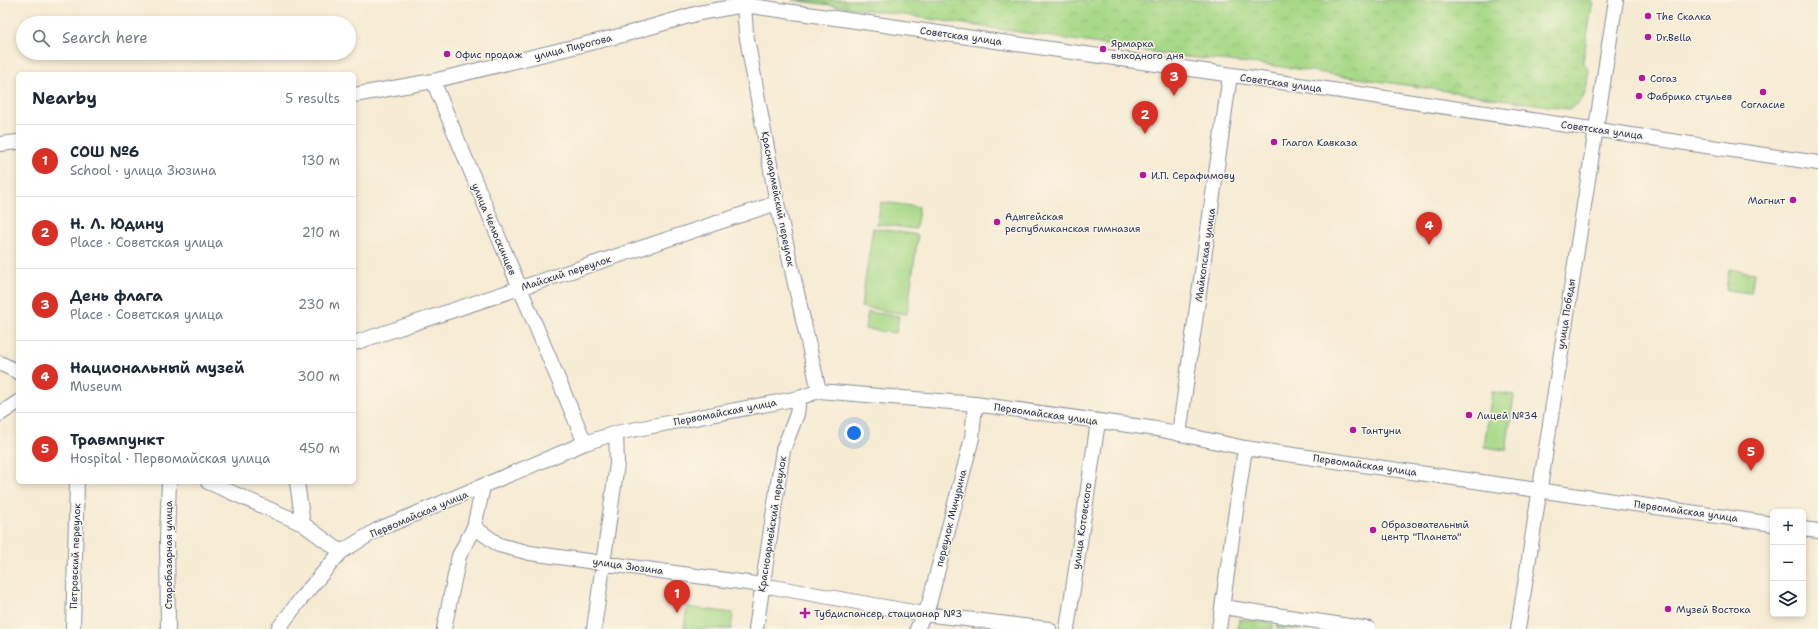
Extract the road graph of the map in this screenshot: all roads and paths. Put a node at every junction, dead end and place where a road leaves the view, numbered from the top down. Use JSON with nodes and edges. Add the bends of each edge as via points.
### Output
{"nodes":[{"id":1,"x":1616,"y":0,"type":"edge"},
{"id":2,"x":744,"y":5,"type":"junction"},
{"id":3,"x":1230,"y":75,"type":"junction"},
{"id":4,"x":433,"y":81,"type":"junction"},
{"id":5,"x":356,"y":95,"type":"edge"},
{"id":6,"x":1595,"y":129,"type":"junction"},
{"id":7,"x":16,"y":142,"type":"edge"},
{"id":8,"x":0,"y":144,"type":"edge"},
{"id":9,"x":1818,"y":163,"type":"edge"},
{"id":10,"x":777,"y":203,"type":"junction"},
{"id":11,"x":519,"y":288,"type":"junction"},
{"id":12,"x":356,"y":341,"type":"edge"},
{"id":13,"x":0,"y":363,"type":"edge"},
{"id":14,"x":16,"y":371,"type":"edge"},
{"id":15,"x":819,"y":391,"type":"junction"},
{"id":16,"x":799,"y":398,"type":"junction"},
{"id":17,"x":16,"y":403,"type":"edge"},
{"id":18,"x":975,"y":404,"type":"junction"},
{"id":19,"x":0,"y":414,"type":"edge"},
{"id":20,"x":1098,"y":422,"type":"junction"},
{"id":21,"x":616,"y":433,"type":"junction"},
{"id":22,"x":1179,"y":434,"type":"junction"},
{"id":23,"x":585,"y":443,"type":"junction"},
{"id":24,"x":1245,"y":448,"type":"junction"},
{"id":25,"x":77,"y":484,"type":"edge"},
{"id":26,"x":169,"y":484,"type":"edge"},
{"id":27,"x":213,"y":484,"type":"edge"},
{"id":28,"x":297,"y":484,"type":"edge"},
{"id":29,"x":483,"y":487,"type":"junction"},
{"id":30,"x":1539,"y":490,"type":"junction"},
{"id":31,"x":303,"y":524,"type":"junction"},
{"id":32,"x":1770,"y":524,"type":"edge"},
{"id":33,"x":474,"y":527,"type":"junction"},
{"id":34,"x":1806,"y":529,"type":"edge"},
{"id":35,"x":1818,"y":531,"type":"edge"},
{"id":36,"x":341,"y":552,"type":"junction"},
{"id":37,"x":603,"y":562,"type":"junction"},
{"id":38,"x":762,"y":585,"type":"junction"},
{"id":39,"x":1223,"y":607,"type":"junction"},
{"id":40,"x":924,"y":614,"type":"junction"},
{"id":41,"x":73,"y":629,"type":"edge"},
{"id":42,"x":168,"y":629,"type":"edge"},
{"id":43,"x":278,"y":629,"type":"edge"},
{"id":44,"x":444,"y":629,"type":"edge"},
{"id":45,"x":594,"y":629,"type":"edge"},
{"id":46,"x":756,"y":629,"type":"edge"},
{"id":47,"x":917,"y":629,"type":"edge"},
{"id":48,"x":1049,"y":629,"type":"edge"},
{"id":49,"x":1067,"y":629,"type":"edge"},
{"id":50,"x":1219,"y":629,"type":"edge"},
{"id":51,"x":1370,"y":629,"type":"edge"},
{"id":52,"x":1518,"y":629,"type":"edge"}],
"edges":[{"from":1,"to":6,"type":"street","name":"улица Победы"},
{"from":2,"to":3,"type":"street","name":"Советская улица"},
{"from":2,"to":4,"type":"street","name":"улица Пирогова","via":[[699,13],[623,35]]},
{"from":2,"to":10,"type":"street","name":"Красноармейский переулок","via":[[746,33]]},
{"from":3,"to":6,"type":"street","name":"Советская улица"},
{"from":3,"to":22,"type":"street","name":"Майкопская улица"},
{"from":4,"to":5,"type":"street","name":"улица Пирогова"},
{"from":4,"to":11,"type":"street","name":"улица Челюскинцев"},
{"from":6,"to":9,"type":"street","name":"Советская улица"},
{"from":6,"to":30,"type":"street","name":"улица Победы"},
{"from":7,"to":8,"type":"street"},
{"from":10,"to":11,"type":"street","name":"Майский переулок"},
{"from":10,"to":15,"type":"street","name":"Красноармейский переулок"},
{"from":11,"to":12,"type":"street","name":"Майский переулок"},
{"from":11,"to":23,"type":"street","name":"улица Челюскинцев"},
{"from":13,"to":14,"type":"street"},
{"from":15,"to":16,"type":"street","name":"Первомайская улица"},
{"from":15,"to":18,"type":"street","name":"Первомайская улица"},
{"from":16,"to":21,"type":"street","name":"Первомайская улица"},
{"from":16,"to":38,"type":"street","name":"Красноармейский переулок","via":[[783,450]]},
{"from":17,"to":19,"type":"street"},
{"from":18,"to":20,"type":"street","name":"Первомайская улица"},
{"from":18,"to":40,"type":"street","name":"переулок Мичурина","via":[[972,438],[929,604]]},
{"from":20,"to":22,"type":"street","name":"Первомайская улица"},
{"from":20,"to":49,"type":"street","name":"улица Котовского"},
{"from":21,"to":23,"type":"street","name":"Первомайская улица"},
{"from":21,"to":37,"type":"street","via":[[617,464]]},
{"from":22,"to":24,"type":"street","name":"Первомайская улица"},
{"from":23,"to":29,"type":"street","name":"Первомайская улица"},
{"from":24,"to":30,"type":"street","name":"Первомайская улица"},
{"from":24,"to":39,"type":"street"},
{"from":25,"to":41,"type":"street","name":"Петровский переулок"},
{"from":26,"to":42,"type":"street","name":"Старобазарная улица"},
{"from":27,"to":31,"type":"street"},
{"from":28,"to":31,"type":"street"},
{"from":29,"to":33,"type":"street"},
{"from":29,"to":36,"type":"street","name":"Первомайская улица","via":[[377,530]]},
{"from":30,"to":32,"type":"street","name":"Первомайская улица"},
{"from":30,"to":52,"type":"street","name":"улица Победы"},
{"from":31,"to":36,"type":"street"},
{"from":33,"to":37,"type":"street","name":"улица Зюзина","via":[[499,545],[530,553]]},
{"from":33,"to":44,"type":"street","via":[[459,556]]},
{"from":34,"to":35,"type":"street"},
{"from":36,"to":43,"type":"street","name":"Первомайская улица"},
{"from":37,"to":38,"type":"street","name":"улица Зюзина"},
{"from":37,"to":45,"type":"street"},
{"from":38,"to":40,"type":"street","name":"улица Зюзина"},
{"from":38,"to":46,"type":"street","name":"Красноармейский переулок"},
{"from":39,"to":50,"type":"street"},
{"from":39,"to":51,"type":"street"},
{"from":40,"to":47,"type":"street","name":"переулок Мичурина"},
{"from":40,"to":48,"type":"street","name":"улица Зюзина"}]}
